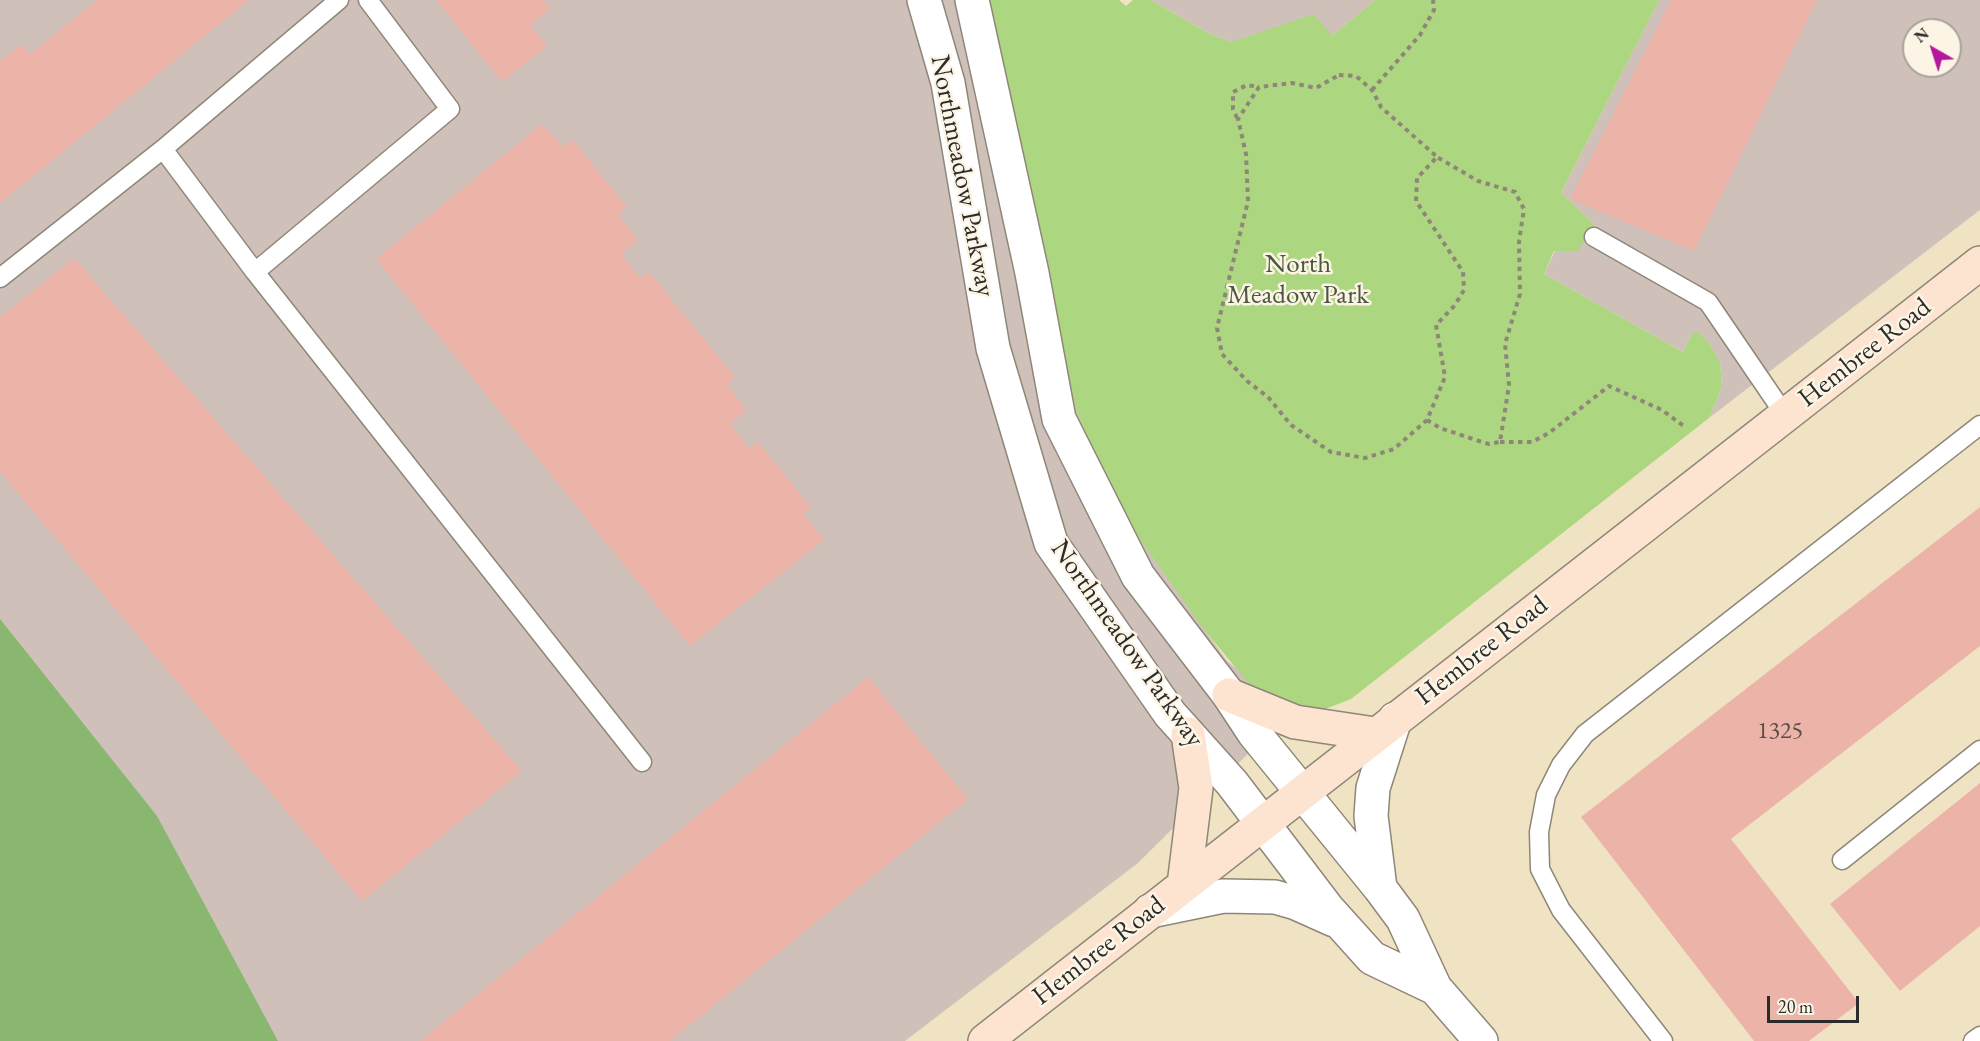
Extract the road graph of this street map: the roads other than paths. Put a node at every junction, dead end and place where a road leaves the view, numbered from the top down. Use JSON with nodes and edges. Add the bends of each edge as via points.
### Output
{"nodes":[{"id":1,"x":339,"y":0,"type":"edge"},
{"id":2,"x":368,"y":0,"type":"edge"},
{"id":3,"x":924,"y":0,"type":"edge"},
{"id":4,"x":972,"y":0,"type":"edge"},
{"id":5,"x":163,"y":149,"type":"junction"},
{"id":6,"x":1594,"y":237,"type":"dead end"},
{"id":7,"x":1980,"y":263,"type":"edge"},
{"id":8,"x":255,"y":272,"type":"junction"},
{"id":9,"x":0,"y":278,"type":"edge"},
{"id":10,"x":1785,"y":415,"type":"junction"},
{"id":11,"x":1980,"y":425,"type":"edge"},
{"id":12,"x":1229,"y":695,"type":"junction"},
{"id":13,"x":1385,"y":727,"type":"junction"},
{"id":14,"x":1188,"y":735,"type":"junction"},
{"id":15,"x":1980,"y":750,"type":"edge"},
{"id":16,"x":642,"y":762,"type":"dead end"},
{"id":17,"x":1303,"y":792,"type":"junction"},
{"id":18,"x":1264,"y":825,"type":"junction"},
{"id":19,"x":1842,"y":860,"type":"dead end"},
{"id":20,"x":1184,"y":885,"type":"junction"},
{"id":21,"x":1380,"y":888,"type":"junction"},
{"id":22,"x":1150,"y":910,"type":"junction"},
{"id":23,"x":1341,"y":923,"type":"junction"},
{"id":24,"x":1435,"y":988,"type":"junction"},
{"id":25,"x":1980,"y":1036,"type":"edge"},
{"id":26,"x":984,"y":1041,"type":"edge"},
{"id":27,"x":1481,"y":1041,"type":"edge"},
{"id":28,"x":1663,"y":1041,"type":"edge"},
{"id":29,"x":1973,"y":1041,"type":"edge"}],
"edges":[{"from":1,"to":5,"type":"lane"},
{"from":2,"to":8,"type":"lane","via":[[450,109]]},
{"from":3,"to":14,"type":"street","name":"Northmeadow Parkway","via":[[948,83],[993,348],[1051,543]]},
{"from":4,"to":12,"type":"street","name":"Northmeadow Parkway","via":[[1032,273],[1059,419],[1138,576]]},
{"from":5,"to":8,"type":"lane"},
{"from":5,"to":9,"type":"lane"},
{"from":6,"to":10,"type":"lane","via":[[1708,302]]},
{"from":7,"to":10,"type":"street","name":"Hembree Road"},
{"from":8,"to":16,"type":"lane"},
{"from":10,"to":13,"type":"street","name":"Hembree Road"},
{"from":11,"to":28,"type":"lane","via":[[1585,734],[1561,765],[1546,795],[1539,832],[1540,869],[1561,910]]},
{"from":12,"to":13,"type":"street","via":[[1294,722]]},
{"from":12,"to":17,"type":"street","name":"Northmeadow Parkway","via":[[1254,733]]},
{"from":13,"to":17,"type":"street","name":"Hembree Road"},
{"from":13,"to":21,"type":"street","via":[[1371,816]]},
{"from":14,"to":18,"type":"street","name":"Northmeadow Parkway"},
{"from":14,"to":20,"type":"street","via":[[1196,788]]},
{"from":15,"to":19,"type":"lane"},
{"from":17,"to":18,"type":"street","name":"Hembree Road"},
{"from":17,"to":21,"type":"street","name":"Northmeadow Parkway"},
{"from":18,"to":20,"type":"street","name":"Hembree Road"},
{"from":18,"to":23,"type":"street","name":"Northmeadow Parkway"},
{"from":20,"to":22,"type":"street","name":"Hembree Road"},
{"from":21,"to":24,"type":"street","name":"Northmeadow Parkway","via":[[1403,919]]},
{"from":22,"to":23,"type":"street","via":[[1223,896],[1275,897]]},
{"from":22,"to":26,"type":"street","name":"Hembree Road"},
{"from":23,"to":24,"type":"street","name":"Northmeadow Parkway","via":[[1372,958]]},
{"from":24,"to":27,"type":"street","name":"Northmeadow Parkway"},
{"from":25,"to":29,"type":"lane"}]}
